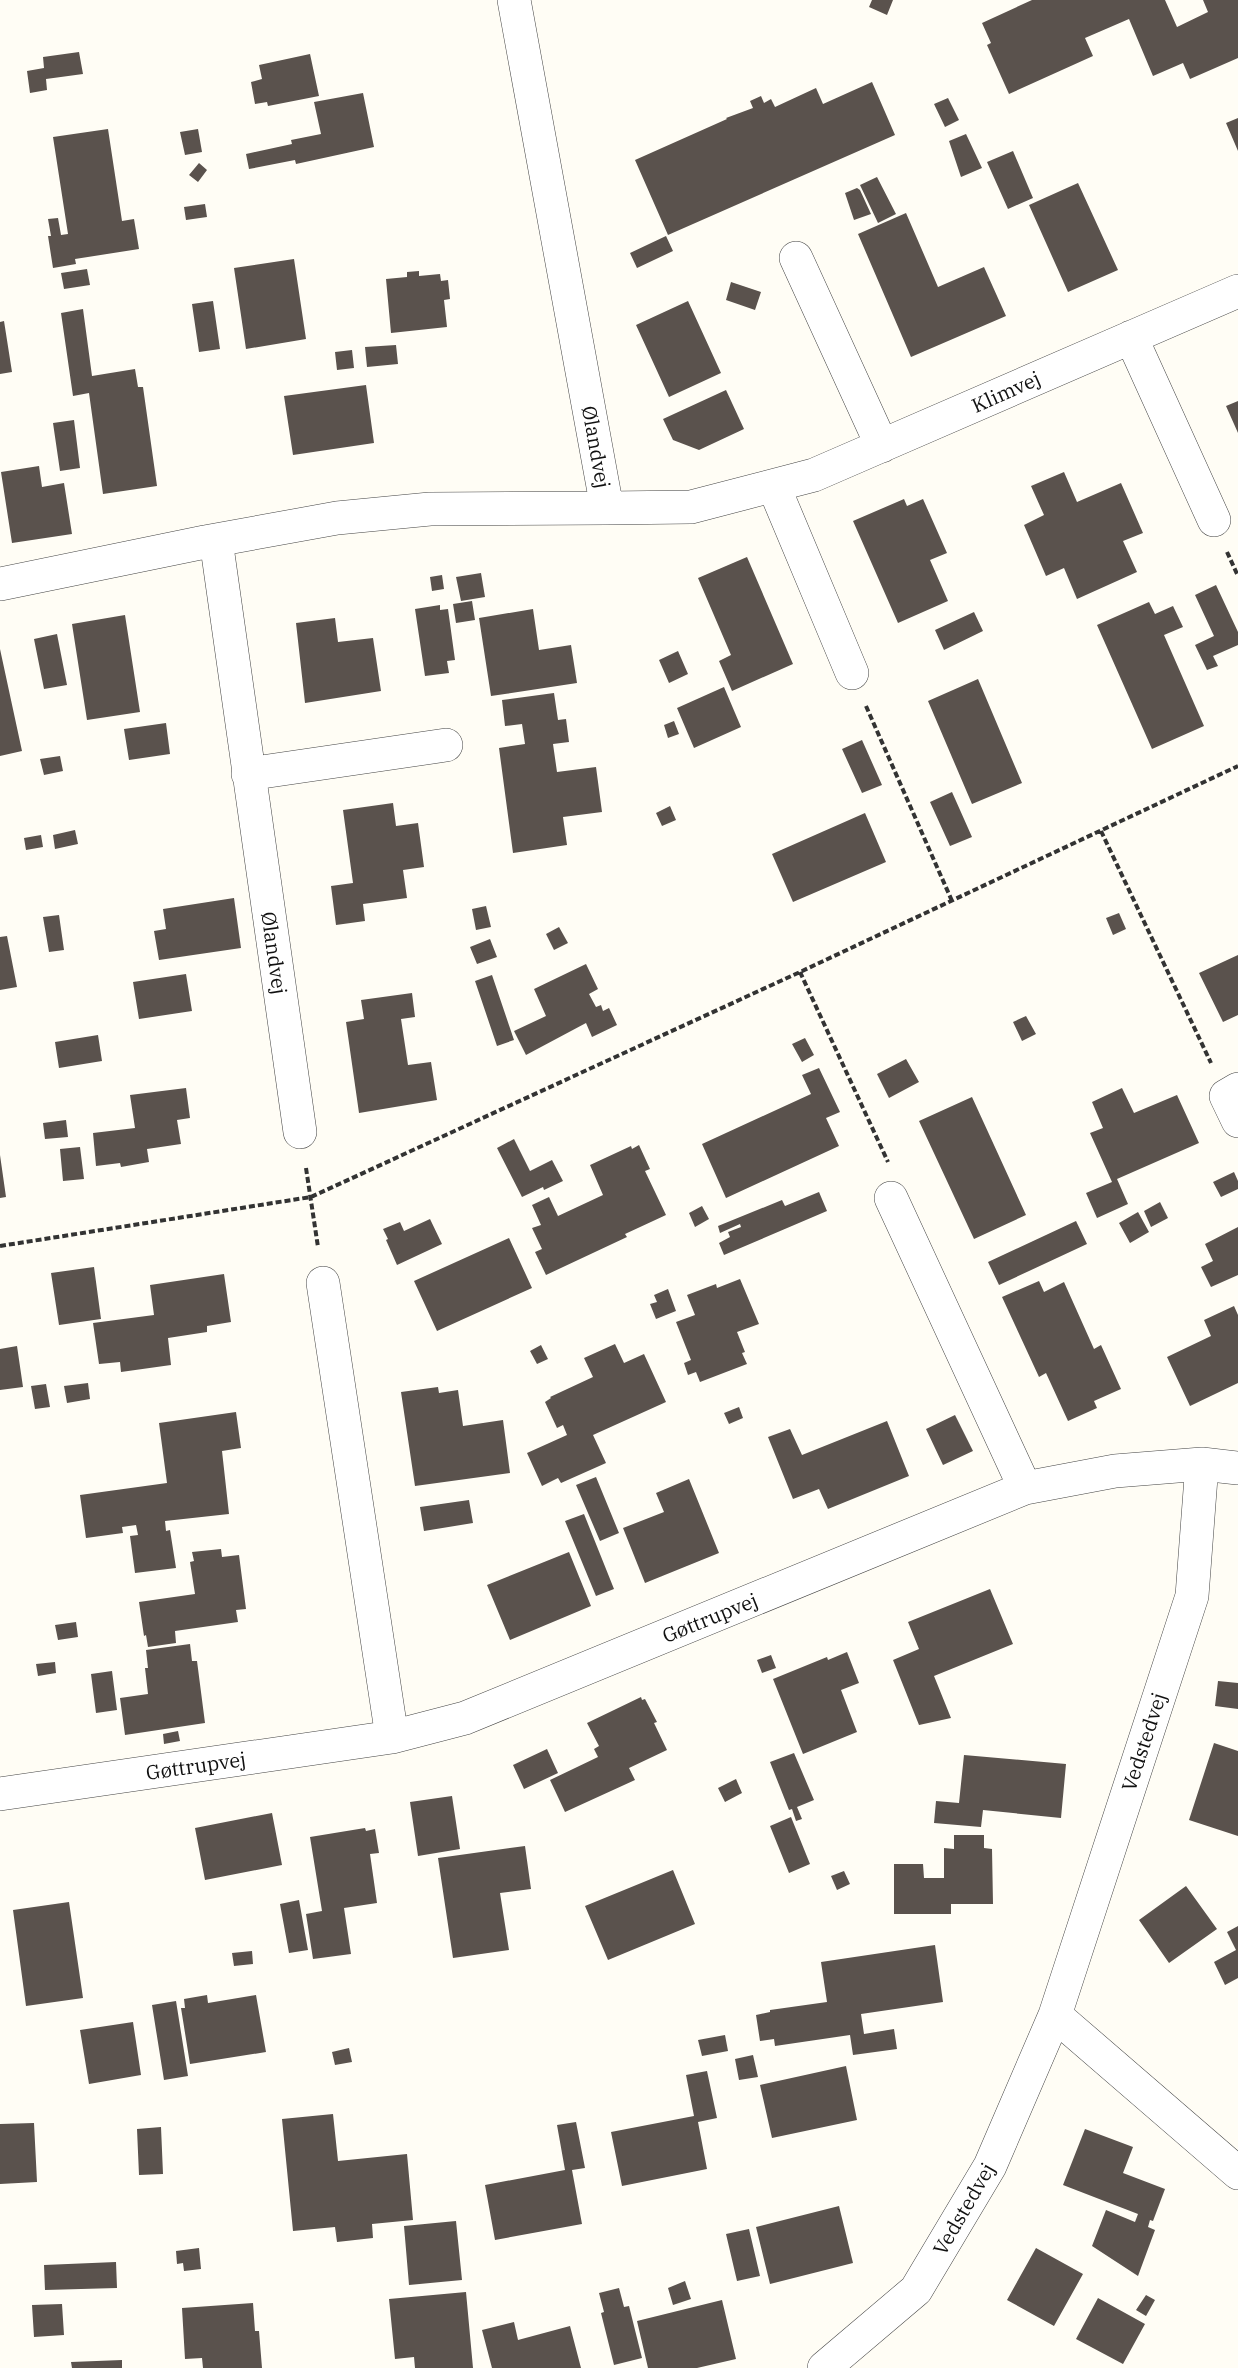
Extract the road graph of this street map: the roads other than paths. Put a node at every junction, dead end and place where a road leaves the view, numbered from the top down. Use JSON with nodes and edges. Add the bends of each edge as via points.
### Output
{"nodes":[{"id":1,"x":514,"y":0,"type":"edge"},
{"id":2,"x":796,"y":258,"type":"dead end"},
{"id":3,"x":1238,"y":291,"type":"edge"},
{"id":4,"x":1131,"y":337,"type":"junction"},
{"id":5,"x":882,"y":446,"type":"junction"},
{"id":6,"x":774,"y":487,"type":"junction"},
{"id":7,"x":607,"y":508,"type":"junction"},
{"id":8,"x":1214,"y":520,"type":"dead end"},
{"id":9,"x":216,"y":540,"type":"junction"},
{"id":10,"x":0,"y":584,"type":"edge"},
{"id":11,"x":852,"y":673,"type":"road end"},
{"id":12,"x":446,"y":745,"type":"dead end"},
{"id":13,"x":248,"y":774,"type":"junction"},
{"id":14,"x":300,"y":1132,"type":"road end"},
{"id":15,"x":891,"y":1198,"type":"road end"},
{"id":16,"x":323,"y":1283,"type":"road end"},
{"id":17,"x":1202,"y":1464,"type":"junction"},
{"id":18,"x":1238,"y":1468,"type":"edge"},
{"id":19,"x":1025,"y":1488,"type":"junction"},
{"id":20,"x":392,"y":1737,"type":"junction"},
{"id":21,"x":0,"y":1794,"type":"edge"},
{"id":22,"x":1055,"y":2015,"type":"junction"},
{"id":23,"x":1238,"y":2173,"type":"edge"},
{"id":24,"x":824,"y":2368,"type":"edge"}],
"edges":[{"from":1,"to":7,"type":"street","name":"Ølandvej"},
{"from":2,"to":5,"type":"street"},
{"from":3,"to":4,"type":"street","name":"Klimvej"},
{"from":4,"to":5,"type":"street","name":"Klimvej"},
{"from":4,"to":8,"type":"street"},
{"from":5,"to":6,"type":"street","name":"Klimvej","via":[[814,476]]},
{"from":6,"to":7,"type":"street","name":"Klimvej","via":[[691,507]]},
{"from":6,"to":11,"type":"street"},
{"from":7,"to":9,"type":"street","name":"Ølandvej","via":[[430,509],[337,518]]},
{"from":9,"to":10,"type":"street","name":"Ølandvej"},
{"from":9,"to":13,"type":"street","name":"Ølandvej"},
{"from":12,"to":13,"type":"street"},
{"from":13,"to":14,"type":"street","name":"Ølandvej"},
{"from":15,"to":19,"type":"street"},
{"from":16,"to":20,"type":"street"},
{"from":17,"to":18,"type":"street","name":"Gøttrupvej"},
{"from":17,"to":19,"type":"street","name":"Gøttrupvej","via":[[1115,1471]]},
{"from":17,"to":22,"type":"street","name":"Vedstedvej","via":[[1192,1596]]},
{"from":19,"to":20,"type":"street","name":"Gøttrupvej","via":[[465,1718]]},
{"from":20,"to":21,"type":"street","name":"Gøttrupvej"},
{"from":22,"to":23,"type":"street"},
{"from":22,"to":24,"type":"street","name":"Vedstedvej","via":[[990,2166],[915,2290]]}]}
